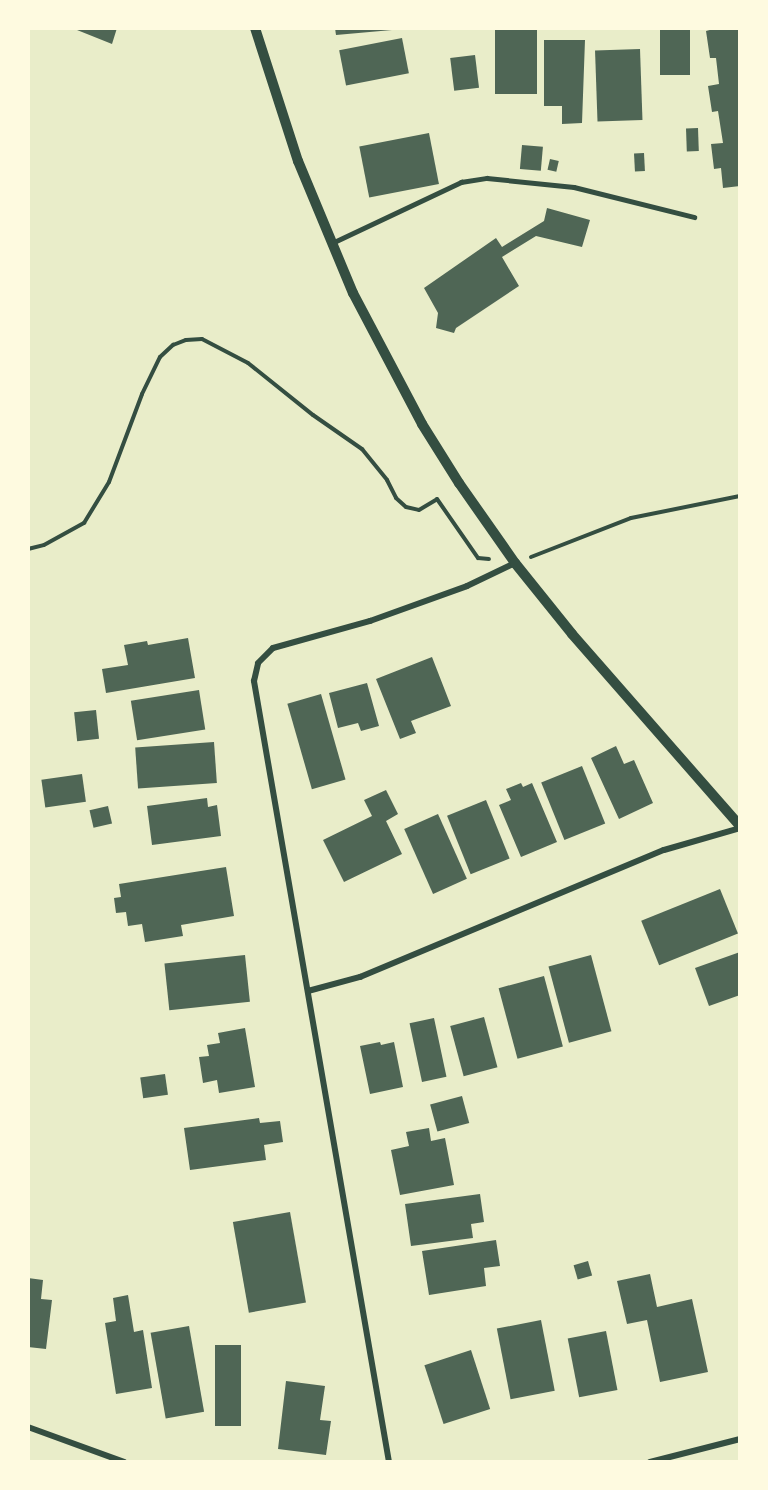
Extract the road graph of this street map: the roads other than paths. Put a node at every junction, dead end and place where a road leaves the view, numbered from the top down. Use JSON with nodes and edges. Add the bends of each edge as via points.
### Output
{"nodes":[{"id":1,"x":255,"y":28,"type":"edge"},
{"id":2,"x":694,"y":217,"type":"dead end"},
{"id":3,"x":332,"y":243,"type":"junction"},
{"id":4,"x":515,"y":563,"type":"junction"},
{"id":5,"x":740,"y":827,"type":"edge"},
{"id":6,"x":308,"y":991,"type":"junction"},
{"id":7,"x":28,"y":1427,"type":"edge"},
{"id":8,"x":740,"y":1439,"type":"edge"},
{"id":9,"x":124,"y":1461,"type":"edge"},
{"id":10,"x":389,"y":1461,"type":"edge"},
{"id":11,"x":650,"y":1461,"type":"edge"}],
"edges":[{"from":1,"to":3,"type":"street","via":[[298,161]]},
{"from":2,"to":3,"type":"lane","via":[[574,187],[487,178],[461,182]]},
{"from":3,"to":4,"type":"street","via":[[384,355],[422,424]]},
{"from":4,"to":5,"type":"street"},
{"from":4,"to":6,"type":"street","via":[[467,586],[370,621],[273,648],[258,663],[254,681]]},
{"from":5,"to":6,"type":"street","via":[[664,850],[360,977]]},
{"from":6,"to":10,"type":"street"},
{"from":7,"to":9,"type":"street"},
{"from":8,"to":11,"type":"street"}]}
